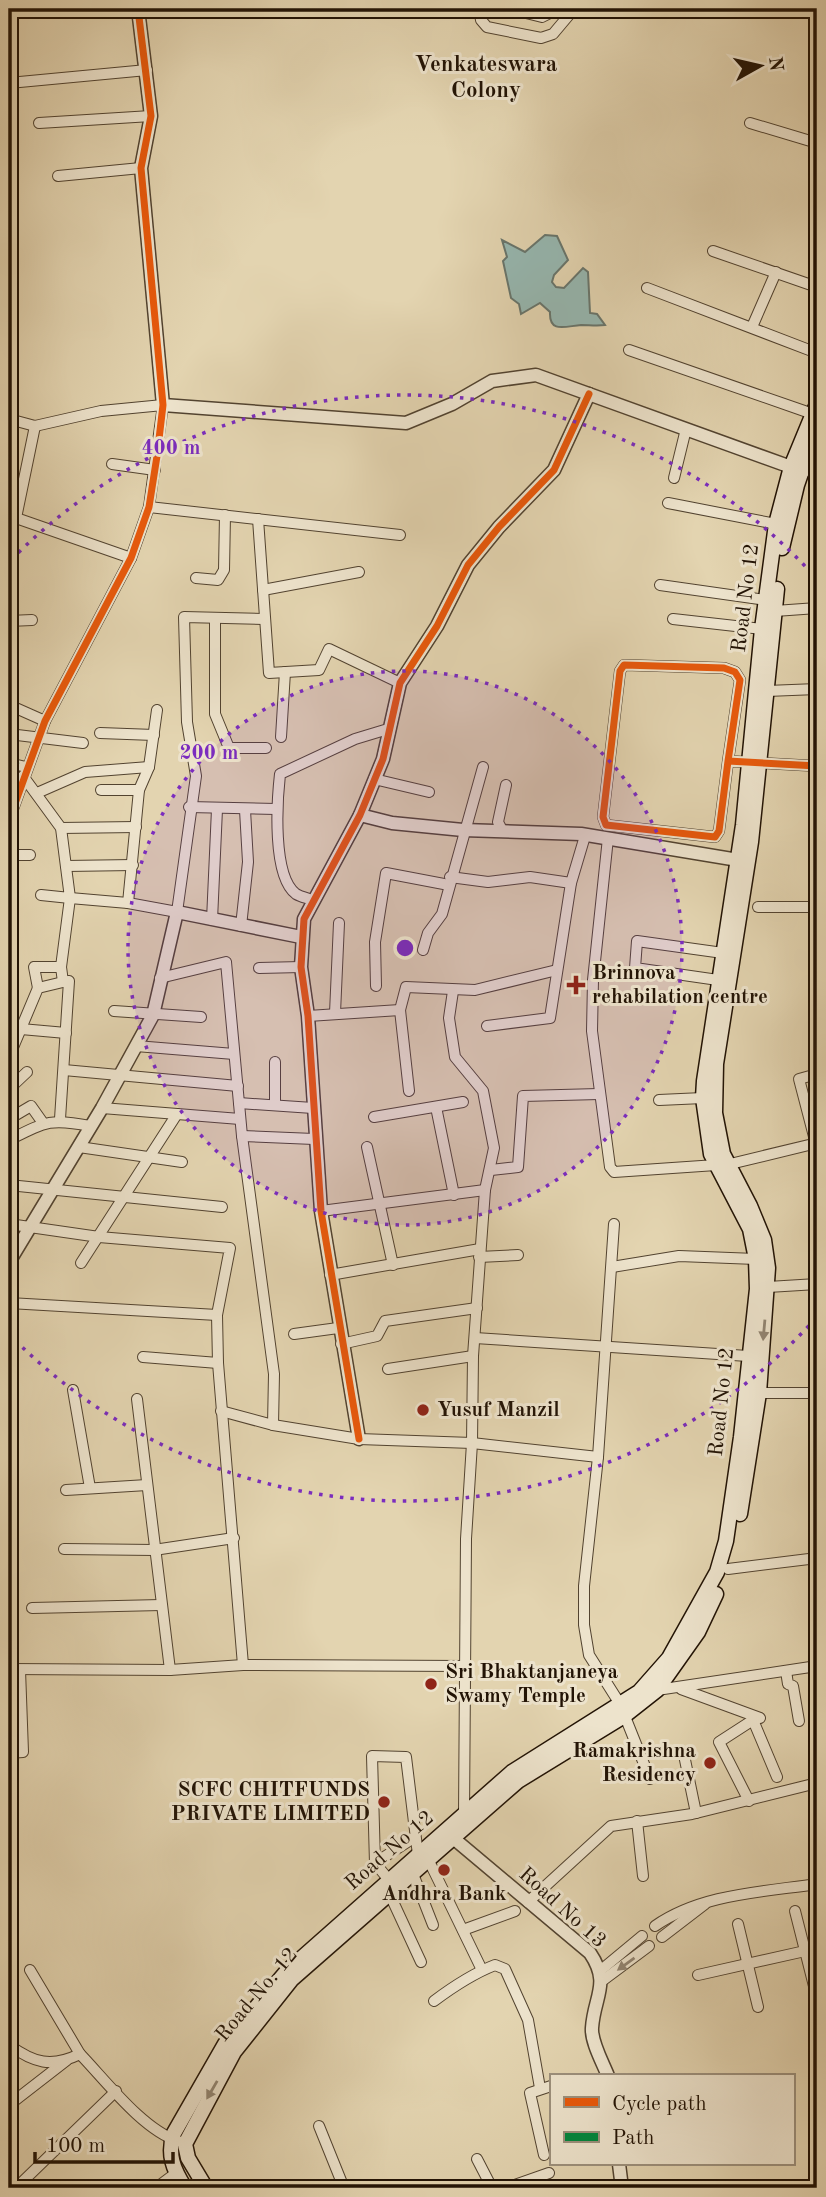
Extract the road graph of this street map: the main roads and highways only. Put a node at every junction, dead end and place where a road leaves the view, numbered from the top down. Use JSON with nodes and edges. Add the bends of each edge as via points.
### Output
{"nodes":[{"id":1,"x":816,"y":415,"type":"edge"},
{"id":2,"x":797,"y":469,"type":"junction"},
{"id":3,"x":770,"y":605,"type":"junction"},
{"id":4,"x":754,"y":764,"type":"junction"},
{"id":5,"x":721,"y":1165,"type":"junction"},
{"id":6,"x":752,"y":1393,"type":"junction"},
{"id":7,"x":622,"y":1710,"type":"junction"},
{"id":8,"x":449,"y":1836,"type":"junction"},
{"id":9,"x":423,"y":1858,"type":"junction"},
{"id":10,"x":389,"y":1887,"type":"junction"},
{"id":11,"x":178,"y":2141,"type":"junction"},
{"id":12,"x":185,"y":2188,"type":"edge"},
{"id":13,"x":206,"y":2188,"type":"edge"}],
"edges":[{"from":1,"to":2,"type":"main road","name":"Road No. 12"},
{"from":2,"to":3,"type":"main road","name":"Road No. 12"},
{"from":2,"to":3,"type":"main road","name":"Road No 12","via":[[776,524]]},
{"from":3,"to":4,"type":"main road","name":"Road No. 12","via":[[767,691]]},
{"from":3,"to":4,"type":"main road","name":"Road No 12","via":[[762,629],[751,744]]},
{"from":4,"to":5,"type":"main road","name":"Road No. 12","via":[[751,842],[716,1064]]},
{"from":4,"to":5,"type":"main road","name":"Road No 12","via":[[703,1098]]},
{"from":5,"to":6,"type":"main road","name":"Road No 12","via":[[750,1230],[756,1259],[748,1356]]},
{"from":5,"to":6,"type":"main road","name":"Road No. 12","one_way":true,"via":[[750,1206],[764,1240],[768,1287]]},
{"from":6,"to":7,"type":"main road","name":"Road No 12","via":[[717,1572],[662,1668]]},
{"from":6,"to":7,"type":"main road","name":"Road No. 12","via":[[739,1518],[728,1569],[698,1632],[657,1690]]},
{"from":7,"to":8,"type":"main road","name":"Road No. 12","via":[[518,1781]]},
{"from":7,"to":8,"type":"main road","name":"Road No 12","via":[[512,1772],[464,1814]]},
{"from":8,"to":9,"type":"main road","name":"Road No. 12"},
{"from":9,"to":10,"type":"main road","name":"Road No 12"},
{"from":9,"to":10,"type":"main road","name":"Road No. 12","via":[[413,1874]]},
{"from":10,"to":11,"type":"main road","name":"Road No. 12","via":[[297,1974],[252,2027]]},
{"from":11,"to":12,"type":"main road","via":[[170,2152]]},
{"from":11,"to":13,"type":"main road"}]}
